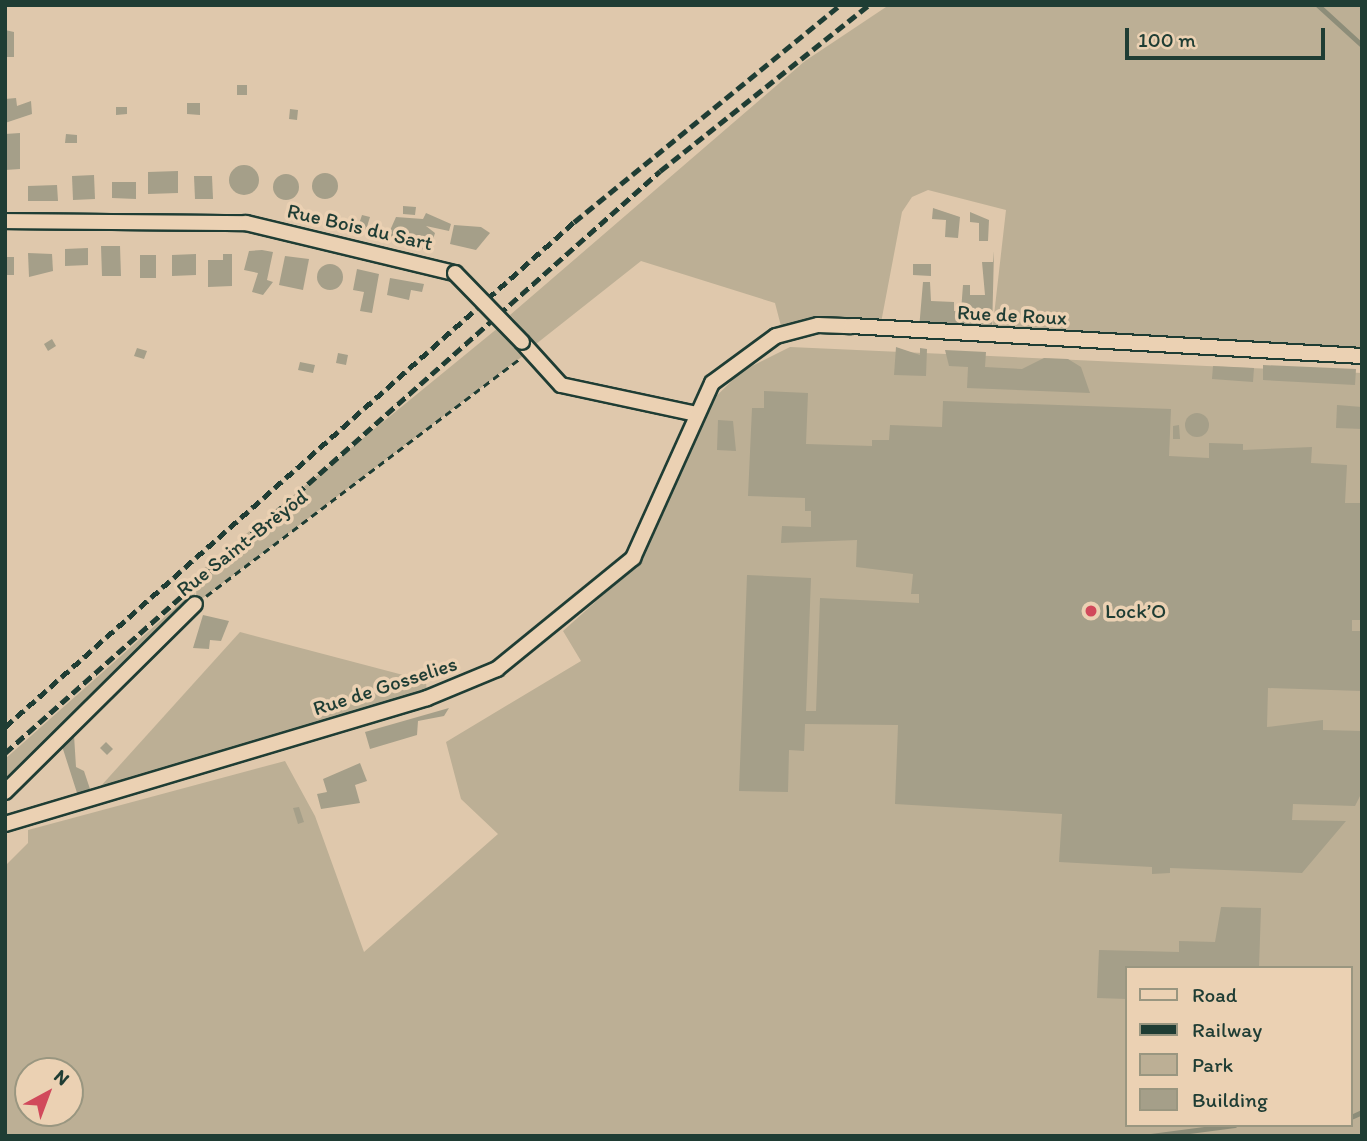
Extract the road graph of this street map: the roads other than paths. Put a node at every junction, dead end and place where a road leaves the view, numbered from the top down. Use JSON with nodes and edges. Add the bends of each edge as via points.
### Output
{"nodes":[{"id":1,"x":5,"y":221,"type":"edge"},
{"id":2,"x":1362,"y":356,"type":"edge"},
{"id":3,"x":696,"y":414,"type":"junction"},
{"id":4,"x":195,"y":604,"type":"road end"},
{"id":5,"x":5,"y":792,"type":"edge"},
{"id":6,"x":5,"y":824,"type":"edge"}],
"edges":[{"from":1,"to":3,"type":"street","name":"Rue Bois du Sart","bridge":true,"via":[[246,223],[455,273],[561,385]]},
{"from":2,"to":3,"type":"street","name":"Rue de Roux","via":[[817,325],[776,336],[743,356],[712,383]]},
{"from":3,"to":6,"type":"street","name":"Rue de Gosselies","via":[[662,504],[633,558],[497,668],[427,698]]},
{"from":4,"to":5,"type":"street","name":"Rue Saint-Brèyôd"}]}
